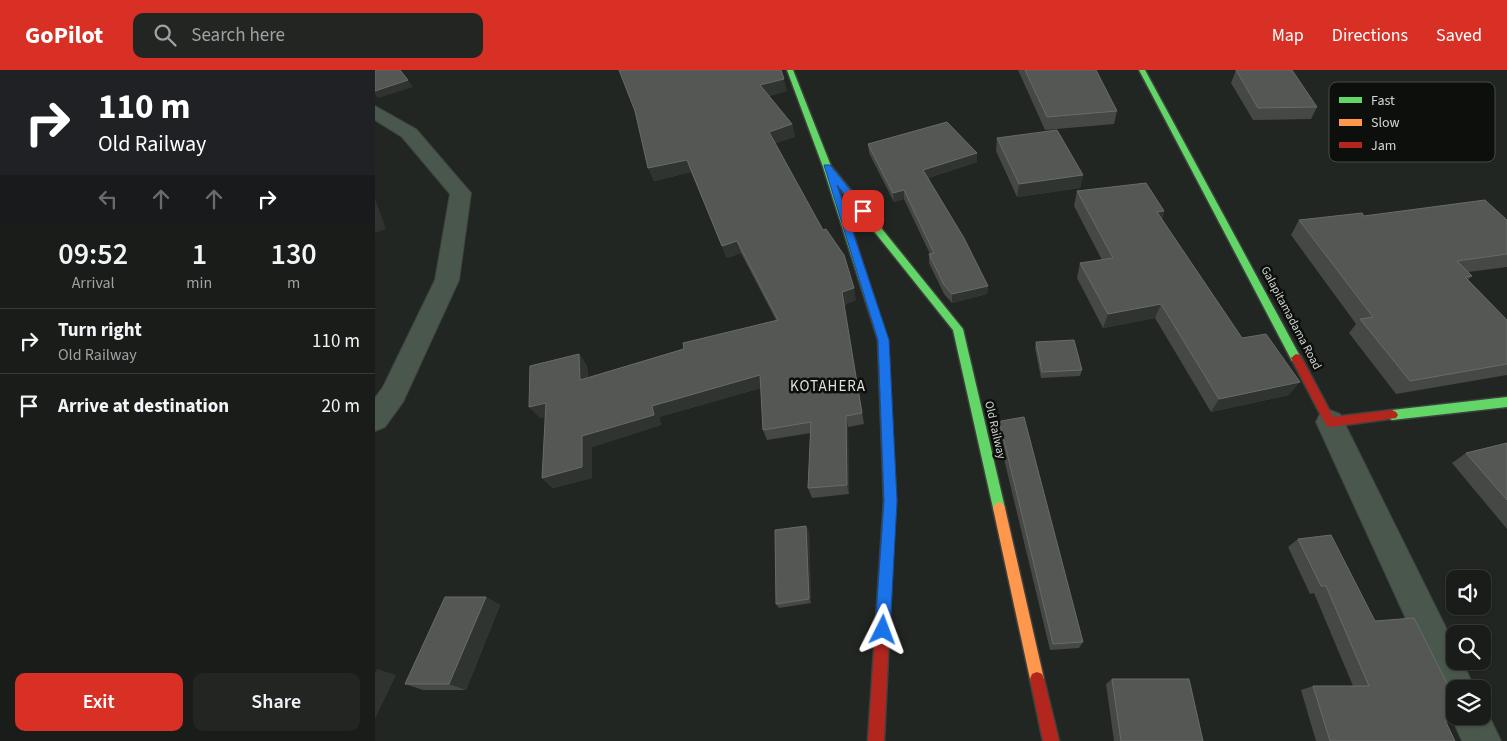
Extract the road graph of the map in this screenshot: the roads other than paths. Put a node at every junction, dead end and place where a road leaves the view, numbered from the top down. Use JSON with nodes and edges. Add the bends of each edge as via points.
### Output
{"nodes":[{"id":1,"x":790,"y":70,"type":"edge"},
{"id":2,"x":1142,"y":70,"type":"edge"},
{"id":3,"x":375,"y":112,"type":"edge"},
{"id":4,"x":827,"y":167,"type":"junction"},
{"id":5,"x":1507,"y":402,"type":"edge"},
{"id":6,"x":375,"y":419,"type":"edge"},
{"id":7,"x":1330,"y":422,"type":"junction"},
{"id":8,"x":1453,"y":680,"type":"edge"},
{"id":9,"x":1474,"y":725,"type":"edge"},
{"id":10,"x":876,"y":741,"type":"edge"},
{"id":11,"x":1051,"y":741,"type":"edge"},
{"id":12,"x":1482,"y":741,"type":"edge"}],
"edges":[{"from":1,"to":4,"type":"main road"},
{"from":2,"to":7,"type":"main road","name":"Galapitamadama Road"},
{"from":3,"to":6,"type":"street","via":[[409,133],[461,193],[447,280],[393,394]]},
{"from":4,"to":10,"type":"main road","via":[[883,340],[890,501]]},
{"from":4,"to":11,"type":"main road","name":"Old Railway","via":[[958,329]]},
{"from":5,"to":7,"type":"main road"},
{"from":7,"to":8,"type":"street"},
{"from":9,"to":12,"type":"street"}]}
